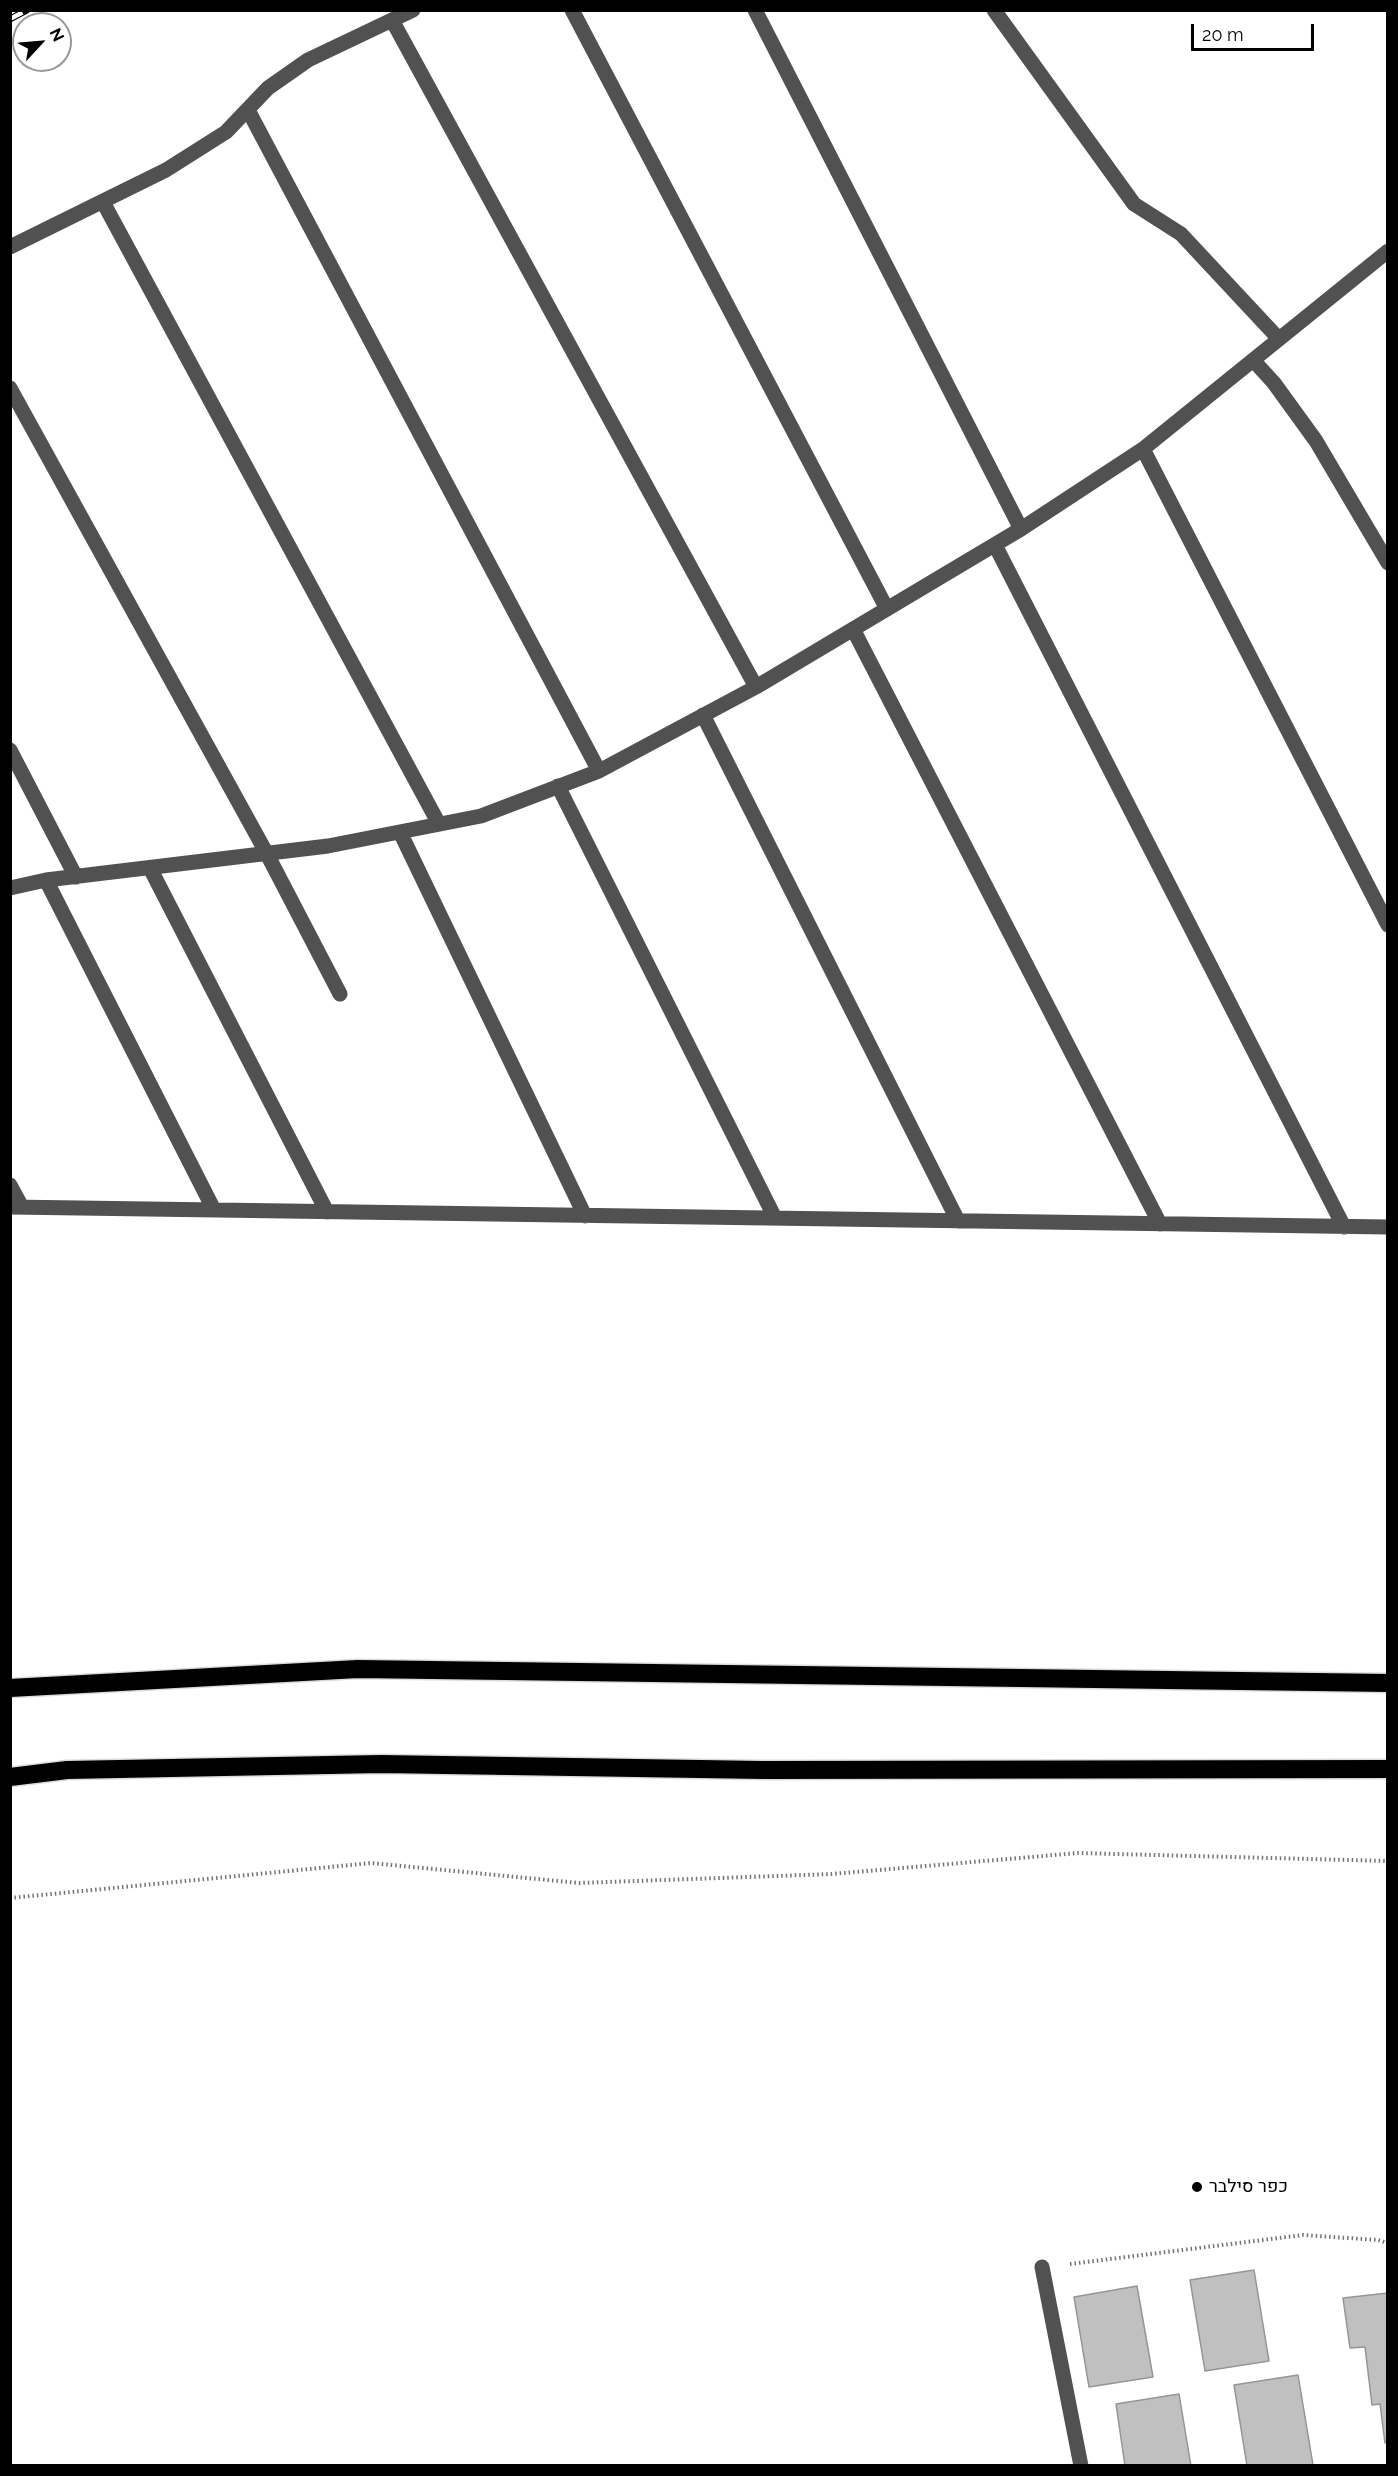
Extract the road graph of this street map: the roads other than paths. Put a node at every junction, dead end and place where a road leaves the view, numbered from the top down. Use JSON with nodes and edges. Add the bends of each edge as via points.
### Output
{"nodes":[{"id":1,"x":413,"y":10,"type":"edge"},
{"id":2,"x":572,"y":10,"type":"edge"},
{"id":3,"x":755,"y":10,"type":"edge"},
{"id":4,"x":994,"y":10,"type":"edge"},
{"id":5,"x":392,"y":20,"type":"junction"},
{"id":6,"x":248,"y":110,"type":"junction"},
{"id":7,"x":102,"y":202,"type":"junction"},
{"id":8,"x":10,"y":247,"type":"edge"},
{"id":9,"x":1388,"y":251,"type":"edge"},
{"id":10,"x":1279,"y":339,"type":"junction"},
{"id":11,"x":1253,"y":360,"type":"junction"},
{"id":12,"x":10,"y":388,"type":"edge"},
{"id":13,"x":1143,"y":449,"type":"junction"},
{"id":14,"x":1022,"y":529,"type":"junction"},
{"id":15,"x":1383,"y":541,"type":"edge"},
{"id":16,"x":995,"y":545,"type":"junction"},
{"id":17,"x":1388,"y":563,"type":"edge"},
{"id":18,"x":887,"y":609,"type":"junction"},
{"id":19,"x":853,"y":629,"type":"junction"},
{"id":20,"x":756,"y":687,"type":"junction"},
{"id":21,"x":703,"y":715,"type":"junction"},
{"id":22,"x":10,"y":750,"type":"edge"},
{"id":23,"x":599,"y":771,"type":"junction"},
{"id":24,"x":558,"y":786,"type":"junction"},
{"id":25,"x":439,"y":824,"type":"junction"},
{"id":26,"x":400,"y":832,"type":"junction"},
{"id":27,"x":267,"y":854,"type":"junction"},
{"id":28,"x":150,"y":868,"type":"junction"},
{"id":29,"x":76,"y":877,"type":"junction"},
{"id":30,"x":46,"y":880,"type":"junction"},
{"id":31,"x":10,"y":888,"type":"edge"},
{"id":32,"x":1388,"y":925,"type":"edge"},
{"id":33,"x":340,"y":993,"type":"dead end"},
{"id":34,"x":10,"y":1185,"type":"edge"},
{"id":35,"x":16,"y":1207,"type":"edge"},
{"id":36,"x":214,"y":1210,"type":"junction"},
{"id":37,"x":327,"y":1212,"type":"junction"},
{"id":38,"x":585,"y":1216,"type":"junction"},
{"id":39,"x":775,"y":1218,"type":"junction"},
{"id":40,"x":958,"y":1221,"type":"junction"},
{"id":41,"x":1160,"y":1224,"type":"junction"},
{"id":42,"x":1344,"y":1227,"type":"junction"},
{"id":43,"x":1388,"y":1227,"type":"edge"},
{"id":44,"x":1388,"y":1683,"type":"edge"},
{"id":45,"x":10,"y":1688,"type":"edge"},
{"id":46,"x":1388,"y":1769,"type":"edge"},
{"id":47,"x":10,"y":1777,"type":"edge"},
{"id":48,"x":1042,"y":2267,"type":"road end"},
{"id":49,"x":1081,"y":2466,"type":"edge"}],
"edges":[{"from":1,"to":5,"type":"street"},
{"from":2,"to":18,"type":"street"},
{"from":3,"to":14,"type":"street"},
{"from":4,"to":10,"type":"street","via":[[1134,204],[1181,234]]},
{"from":5,"to":6,"type":"street","via":[[308,60],[268,88]]},
{"from":5,"to":20,"type":"street"},
{"from":6,"to":7,"type":"street","via":[[226,132],[166,170]]},
{"from":6,"to":23,"type":"street"},
{"from":7,"to":8,"type":"street"},
{"from":7,"to":25,"type":"street"},
{"from":9,"to":10,"type":"street"},
{"from":10,"to":11,"type":"street"},
{"from":11,"to":13,"type":"street"},
{"from":11,"to":15,"type":"street","via":[[1275,383]]},
{"from":12,"to":27,"type":"street"},
{"from":13,"to":14,"type":"street"},
{"from":13,"to":32,"type":"street"},
{"from":14,"to":16,"type":"street"},
{"from":15,"to":17,"type":"street"},
{"from":16,"to":18,"type":"street"},
{"from":16,"to":42,"type":"street"},
{"from":18,"to":19,"type":"street"},
{"from":19,"to":20,"type":"street"},
{"from":19,"to":41,"type":"street"},
{"from":20,"to":21,"type":"street"},
{"from":21,"to":23,"type":"street"},
{"from":21,"to":40,"type":"street"},
{"from":22,"to":29,"type":"street"},
{"from":23,"to":24,"type":"street"},
{"from":24,"to":25,"type":"street","via":[[481,816]]},
{"from":24,"to":39,"type":"street"},
{"from":25,"to":26,"type":"street"},
{"from":26,"to":27,"type":"street"},
{"from":26,"to":38,"type":"street"},
{"from":27,"to":28,"type":"street"},
{"from":27,"to":33,"type":"street"},
{"from":28,"to":29,"type":"street"},
{"from":28,"to":37,"type":"street"},
{"from":29,"to":30,"type":"street"},
{"from":30,"to":31,"type":"street"},
{"from":30,"to":36,"type":"street"},
{"from":34,"to":35,"type":"street"},
{"from":35,"to":36,"type":"street"},
{"from":36,"to":37,"type":"street"},
{"from":37,"to":38,"type":"street"},
{"from":38,"to":39,"type":"street"},
{"from":39,"to":40,"type":"street"},
{"from":40,"to":41,"type":"street"},
{"from":41,"to":42,"type":"street"},
{"from":42,"to":43,"type":"street"},
{"from":44,"to":45,"type":"highway","via":[[358,1669]]},
{"from":46,"to":47,"type":"highway","via":[[763,1770],[381,1764],[67,1770]]},
{"from":48,"to":49,"type":"street"}]}
